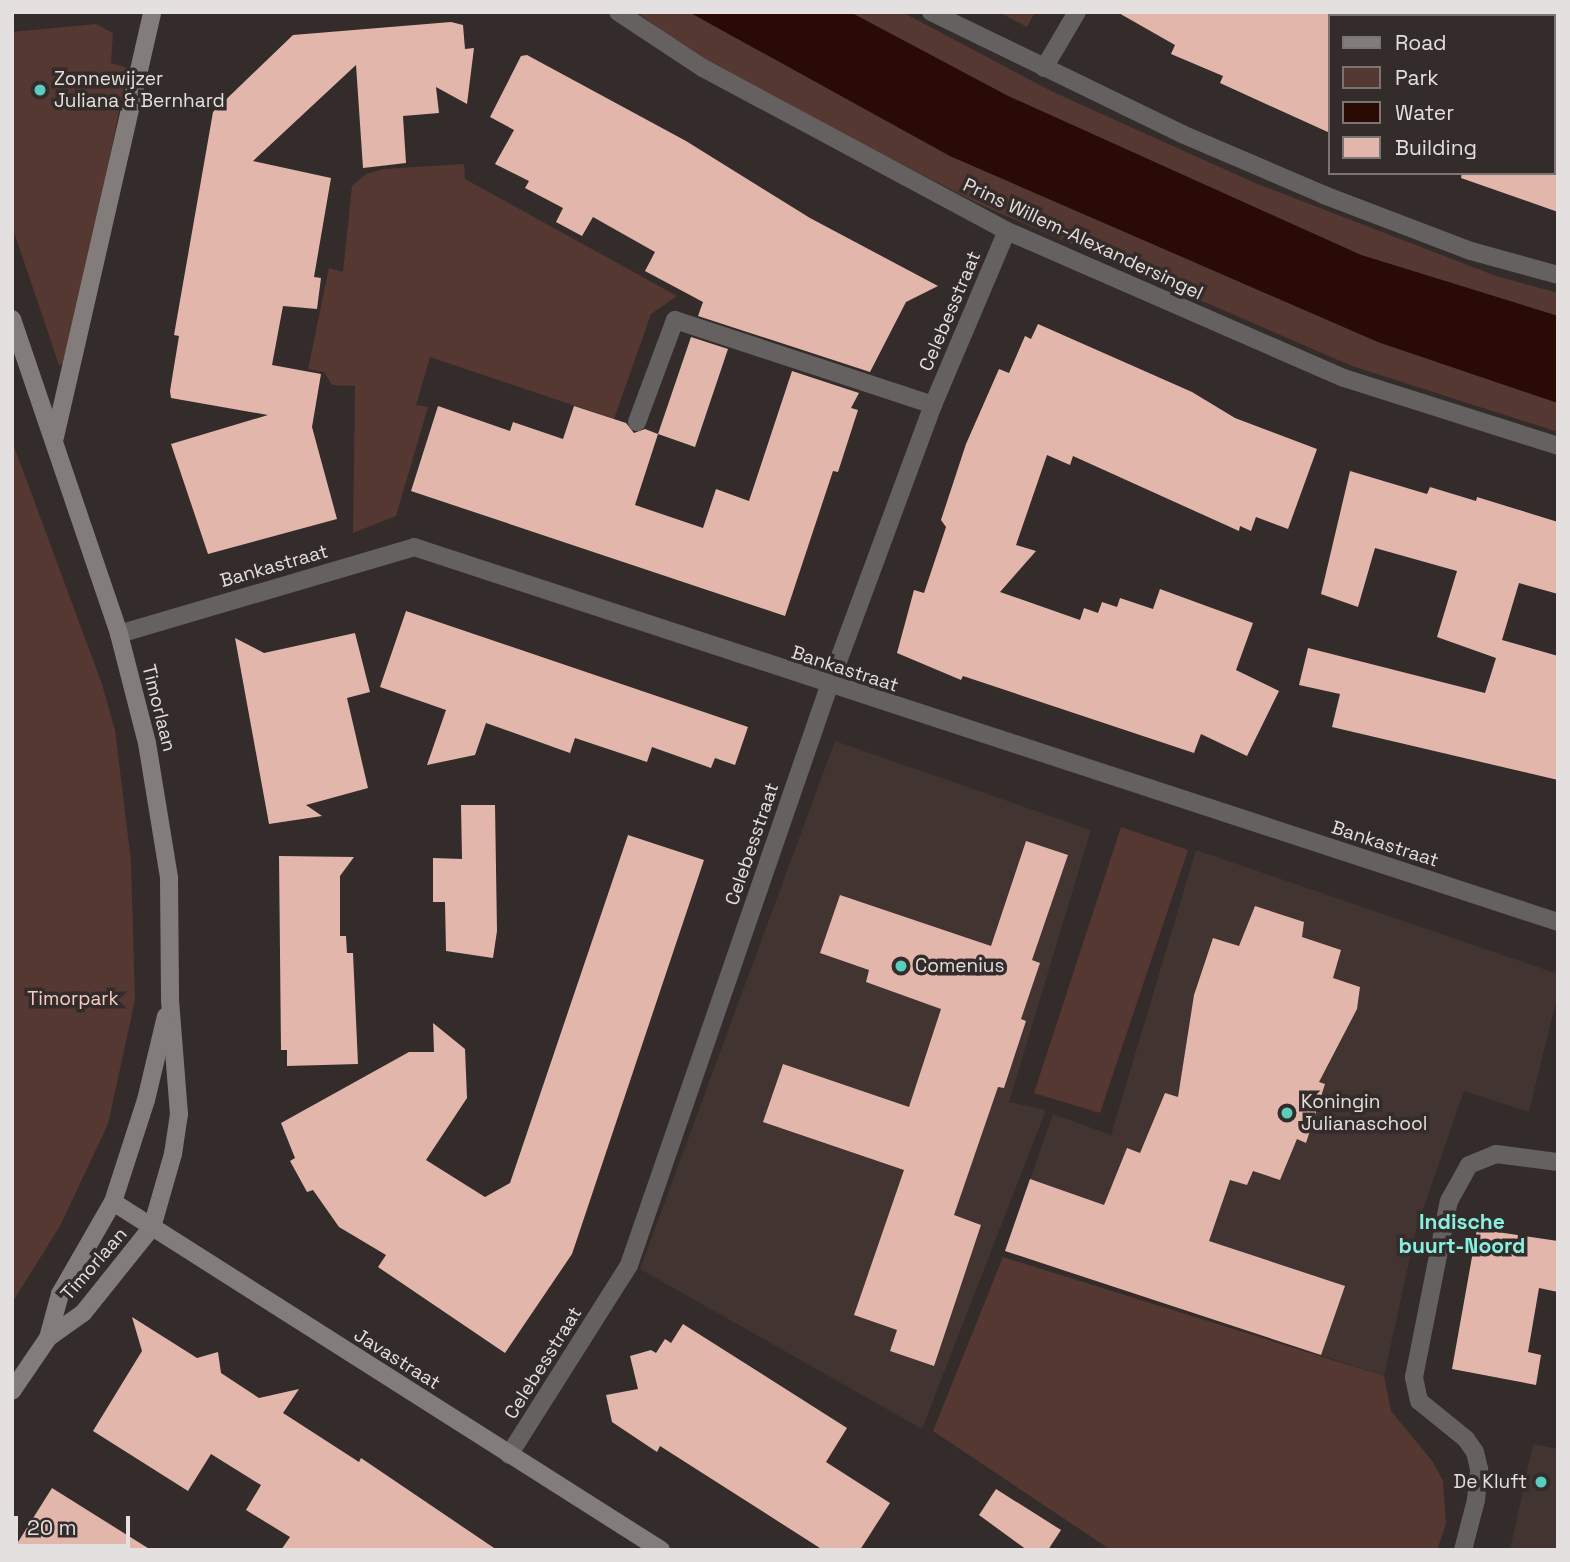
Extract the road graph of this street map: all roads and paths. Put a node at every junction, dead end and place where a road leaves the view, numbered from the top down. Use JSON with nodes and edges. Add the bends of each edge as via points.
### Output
{"nodes":[{"id":1,"x":152,"y":12,"type":"edge"},
{"id":2,"x":618,"y":12,"type":"edge"},
{"id":3,"x":931,"y":12,"type":"edge"},
{"id":4,"x":1077,"y":12,"type":"edge"},
{"id":5,"x":1044,"y":68,"type":"junction"},
{"id":6,"x":1007,"y":231,"type":"junction"},
{"id":7,"x":1558,"y":275,"type":"edge"},
{"id":8,"x":12,"y":319,"type":"edge"},
{"id":9,"x":933,"y":405,"type":"junction"},
{"id":10,"x":637,"y":422,"type":"dead end"},
{"id":11,"x":55,"y":437,"type":"junction"},
{"id":12,"x":1558,"y":446,"type":"edge"},
{"id":13,"x":119,"y":634,"type":"junction"},
{"id":14,"x":829,"y":687,"type":"junction"},
{"id":15,"x":1558,"y":922,"type":"edge"},
{"id":16,"x":170,"y":1000,"type":"junction"},
{"id":17,"x":1558,"y":1162,"type":"edge"},
{"id":18,"x":113,"y":1202,"type":"junction"},
{"id":19,"x":152,"y":1227,"type":"junction"},
{"id":20,"x":48,"y":1338,"type":"junction"},
{"id":21,"x":12,"y":1391,"type":"edge"},
{"id":22,"x":509,"y":1455,"type":"junction"},
{"id":23,"x":649,"y":1547,"type":"edge"},
{"id":24,"x":1463,"y":1550,"type":"edge"}],
"edges":[{"from":1,"to":11,"type":"street"},
{"from":2,"to":6,"type":"street","name":"Prins Willem-Alexandersingel","via":[[703,68]]},
{"from":3,"to":5,"type":"street"},
{"from":4,"to":5,"type":"street"},
{"from":5,"to":7,"type":"street","via":[[1324,195],[1471,251]]},
{"from":6,"to":9,"type":"street","name":"Celebesstraat"},
{"from":6,"to":12,"type":"street","name":"Prins Willem-Alexandersingel","via":[[1344,378]]},
{"from":8,"to":11,"type":"street","name":"Timorlaan"},
{"from":9,"to":10,"type":"street","via":[[675,320]]},
{"from":9,"to":14,"type":"street","name":"Celebesstraat"},
{"from":11,"to":13,"type":"street","name":"Timorlaan"},
{"from":13,"to":14,"type":"street","name":"Bankastraat","via":[[414,547]]},
{"from":13,"to":16,"type":"street","name":"Timorlaan","via":[[162,819],[169,878]]},
{"from":14,"to":15,"type":"street","name":"Bankastraat"},
{"from":14,"to":22,"type":"street","name":"Celebesstraat","via":[[629,1265]]},
{"from":16,"to":18,"type":"street","name":"Timorlaan","via":[[146,1100]]},
{"from":16,"to":19,"type":"street","name":"Timorlaan","via":[[179,1114]]},
{"from":17,"to":24,"type":"street","via":[[1496,1154],[1469,1165],[1449,1201],[1414,1377],[1419,1401],[1466,1438],[1475,1452],[1479,1469],[1476,1500]]},
{"from":18,"to":19,"type":"street","name":"Javastraat"},
{"from":18,"to":20,"type":"street","name":"Timorlaan","via":[[60,1294]]},
{"from":19,"to":20,"type":"street","name":"Timorlaan","via":[[83,1313]]},
{"from":19,"to":22,"type":"street","name":"Javastraat"},
{"from":20,"to":21,"type":"street","name":"Timorlaan"},
{"from":22,"to":23,"type":"street","name":"Javastraat"}]}
